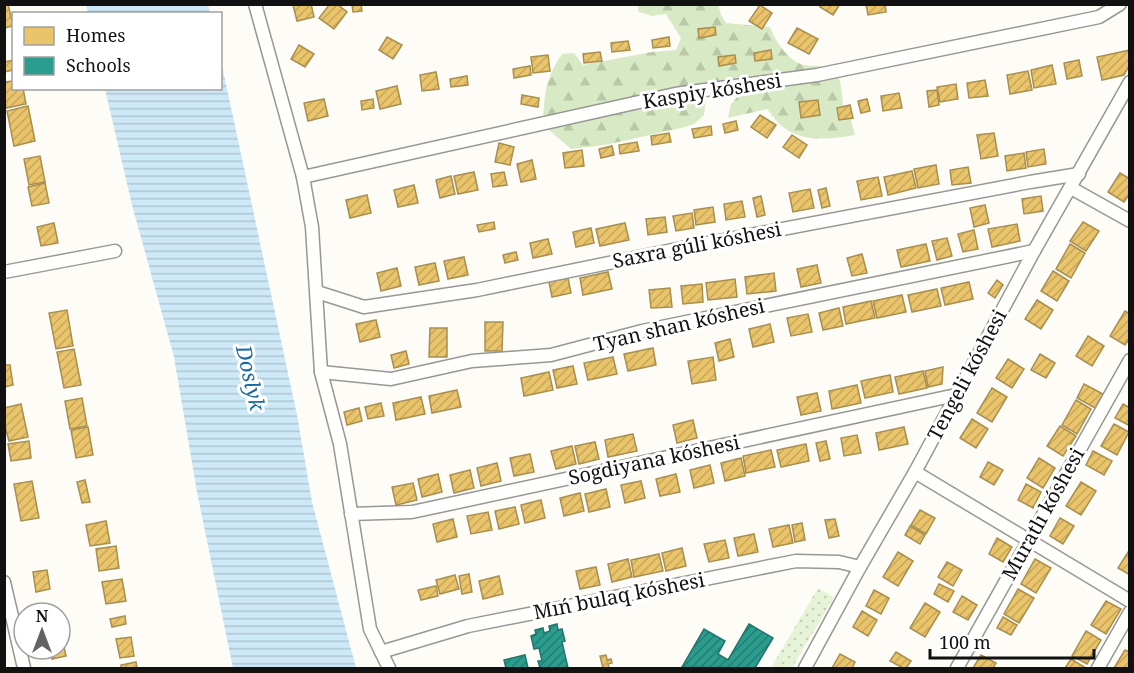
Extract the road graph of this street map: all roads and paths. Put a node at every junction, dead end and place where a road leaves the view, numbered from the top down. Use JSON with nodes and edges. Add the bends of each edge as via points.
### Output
{"nodes":[{"id":1,"x":255,"y":4,"type":"edge"},
{"id":2,"x":1120,"y":4,"type":"edge"},
{"id":3,"x":1130,"y":82,"type":"edge"},
{"id":4,"x":1078,"y":174,"type":"junction"},
{"id":5,"x":303,"y":177,"type":"junction"},
{"id":6,"x":1071,"y":188,"type":"junction"},
{"id":7,"x":1130,"y":221,"type":"edge"},
{"id":8,"x":115,"y":251,"type":"dead end"},
{"id":9,"x":1034,"y":251,"type":"junction"},
{"id":10,"x":4,"y":272,"type":"edge"},
{"id":11,"x":317,"y":292,"type":"junction"},
{"id":12,"x":1130,"y":360,"type":"edge"},
{"id":13,"x":321,"y":372,"type":"junction"},
{"id":14,"x":956,"y":395,"type":"junction"},
{"id":15,"x":915,"y":472,"type":"junction"},
{"id":16,"x":351,"y":514,"type":"junction"},
{"id":17,"x":1028,"y":540,"type":"junction"},
{"id":18,"x":860,"y":567,"type":"junction"},
{"id":19,"x":4,"y":582,"type":"edge"},
{"id":20,"x":1130,"y":601,"type":"edge"},
{"id":21,"x":1130,"y":612,"type":"edge"},
{"id":22,"x":12,"y":615,"type":"edge"},
{"id":23,"x":381,"y":652,"type":"junction"},
{"id":24,"x":389,"y":669,"type":"edge"},
{"id":25,"x":805,"y":669,"type":"edge"},
{"id":26,"x":957,"y":669,"type":"edge"},
{"id":27,"x":1098,"y":669,"type":"edge"}],
"edges":[{"from":1,"to":5,"type":"street"},
{"from":2,"to":5,"type":"street","name":"Kaspiy kóshesi","via":[[1099,17],[817,75],[675,94]]},
{"from":3,"to":4,"type":"street","name":"Tengeli kóshesi"},
{"from":4,"to":6,"type":"street","name":"Tengeli kóshesi"},
{"from":4,"to":11,"type":"street","name":"Saxra gúli kóshesi","via":[[465,292],[364,307]]},
{"from":5,"to":11,"type":"street"},
{"from":6,"to":7,"type":"street"},
{"from":6,"to":9,"type":"street","name":"Tengeli kóshesi"},
{"from":8,"to":10,"type":"street"},
{"from":9,"to":13,"type":"street","name":"Tyan shan kóshesi","via":[[642,331],[551,356],[472,361],[391,379]]},
{"from":9,"to":14,"type":"street","name":"Tengeli kóshesi"},
{"from":11,"to":13,"type":"street"},
{"from":12,"to":17,"type":"street","name":"Muratlı kóshesi"},
{"from":13,"to":16,"type":"street","via":[[340,444]]},
{"from":14,"to":15,"type":"street","name":"Tengeli kóshesi"},
{"from":14,"to":16,"type":"street","name":"Sogdiyana kóshesi","via":[[412,512]]},
{"from":15,"to":17,"type":"street"},
{"from":15,"to":18,"type":"street","name":"Tengeli kóshesi"},
{"from":16,"to":23,"type":"street","via":[[370,629]]},
{"from":17,"to":20,"type":"street"},
{"from":17,"to":26,"type":"street","name":"Muratlı kóshesi"},
{"from":18,"to":23,"type":"street","name":"Mıń bulaq kóshesi","via":[[839,562],[796,561],[468,626]]},
{"from":18,"to":25,"type":"street","name":"Tengeli kóshesi"},
{"from":19,"to":22,"type":"street"},
{"from":21,"to":27,"type":"street"},
{"from":23,"to":24,"type":"street"}]}
